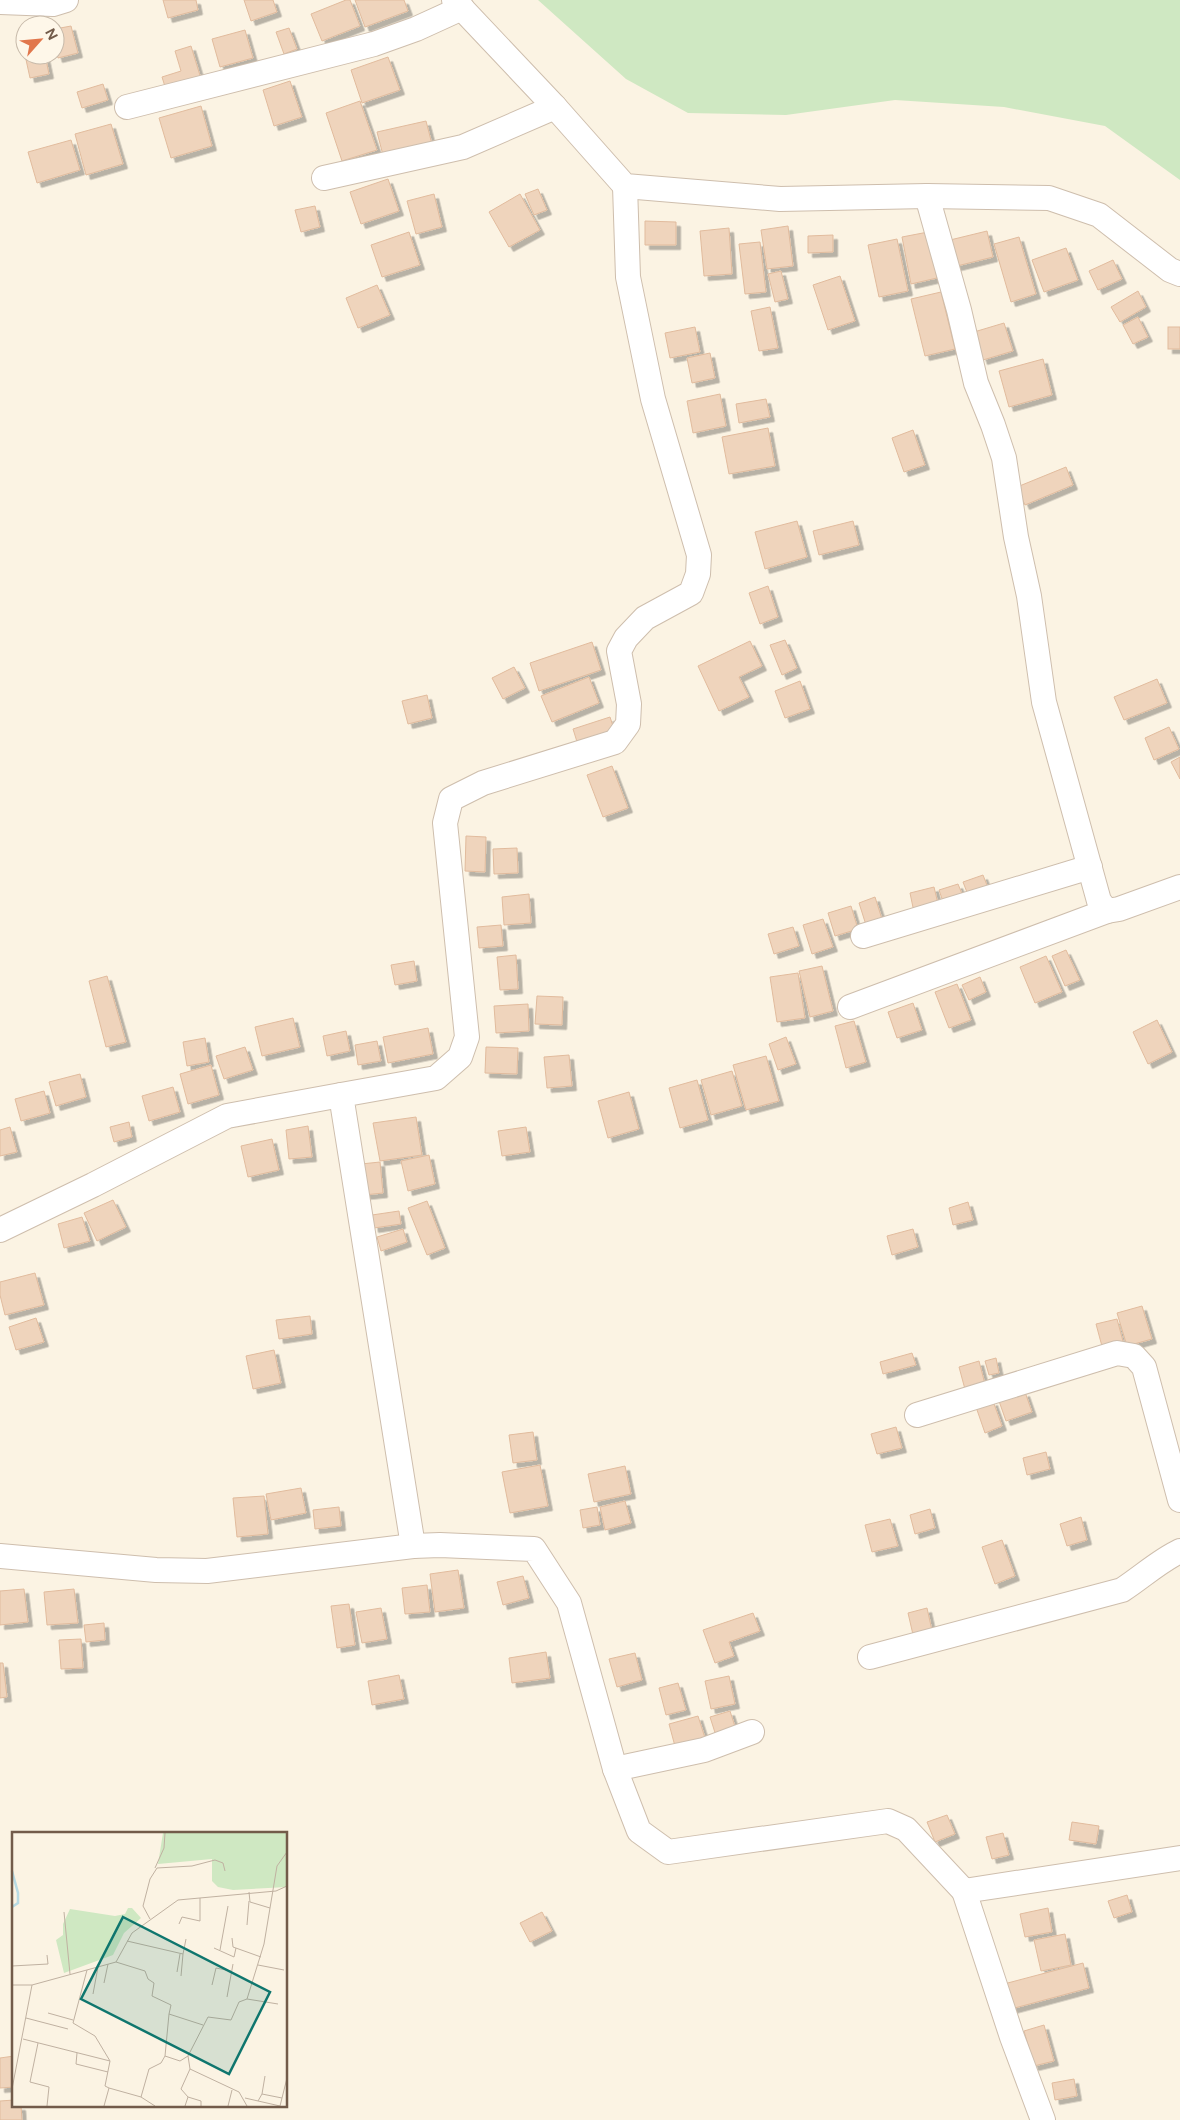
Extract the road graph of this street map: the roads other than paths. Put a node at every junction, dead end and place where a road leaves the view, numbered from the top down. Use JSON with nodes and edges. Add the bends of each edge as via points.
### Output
{"nodes":[{"id":1,"x":66,"y":0,"type":"edge"},
{"id":2,"x":0,"y":2,"type":"edge"},
{"id":3,"x":458,"y":4,"type":"edge"},
{"id":4,"x":555,"y":107,"type":"junction"},
{"id":5,"x":127,"y":108,"type":"dead end"},
{"id":6,"x":324,"y":178,"type":"dead end"},
{"id":7,"x":625,"y":186,"type":"junction"},
{"id":8,"x":927,"y":196,"type":"junction"},
{"id":9,"x":1180,"y":274,"type":"edge"},
{"id":10,"x":1090,"y":867,"type":"junction"},
{"id":11,"x":1180,"y":887,"type":"edge"},
{"id":12,"x":1107,"y":911,"type":"junction"},
{"id":13,"x":863,"y":936,"type":"dead end"},
{"id":14,"x":850,"y":1007,"type":"dead end"},
{"id":15,"x":341,"y":1096,"type":"junction"},
{"id":16,"x":0,"y":1230,"type":"edge"},
{"id":17,"x":917,"y":1415,"type":"dead end"},
{"id":18,"x":1180,"y":1500,"type":"edge"},
{"id":19,"x":413,"y":1546,"type":"junction"},
{"id":20,"x":1180,"y":1551,"type":"edge"},
{"id":21,"x":0,"y":1556,"type":"edge"},
{"id":22,"x":870,"y":1657,"type":"dead end"},
{"id":23,"x":752,"y":1732,"type":"dead end"},
{"id":24,"x":615,"y":1769,"type":"junction"},
{"id":25,"x":1180,"y":1858,"type":"edge"},
{"id":26,"x":964,"y":1891,"type":"junction"},
{"id":27,"x":1043,"y":2120,"type":"edge"}],
"edges":[{"from":1,"to":2,"type":"street","via":[[52,4]]},
{"from":3,"to":4,"type":"street"},
{"from":3,"to":5,"type":"street","via":[[416,28],[374,44]]},
{"from":4,"to":6,"type":"street","via":[[463,147]]},
{"from":4,"to":7,"type":"street"},
{"from":7,"to":8,"type":"street","via":[[780,199]]},
{"from":7,"to":15,"type":"street","via":[[628,277],[653,399],[699,555],[698,574],[690,592],[645,618],[626,638],[619,651],[629,704],[628,724],[615,742],[483,783],[451,799],[445,823],[466,1036],[460,1057],[436,1078]]},
{"from":8,"to":9,"type":"street","via":[[1049,198],[1100,215],[1170,270]]},
{"from":8,"to":10,"type":"street","via":[[976,383],[1004,458],[1044,702]]},
{"from":10,"to":12,"type":"street","via":[[1099,901]]},
{"from":10,"to":13,"type":"street"},
{"from":11,"to":12,"type":"street"},
{"from":12,"to":14,"type":"street"},
{"from":15,"to":16,"type":"street","via":[[227,1116]]},
{"from":15,"to":19,"type":"street"},
{"from":17,"to":18,"type":"street","via":[[1117,1353],[1134,1356],[1144,1367]]},
{"from":19,"to":21,"type":"street","via":[[207,1571],[156,1570]]},
{"from":19,"to":24,"type":"street","via":[[534,1550],[569,1603]]},
{"from":20,"to":22,"type":"street","via":[[1163,1559],[1146,1575],[1122,1590]]},
{"from":23,"to":24,"type":"street","via":[[704,1750]]},
{"from":24,"to":26,"type":"street","via":[[639,1831],[668,1852],[888,1820],[906,1829]]},
{"from":25,"to":26,"type":"street"},
{"from":26,"to":27,"type":"street"}]}
